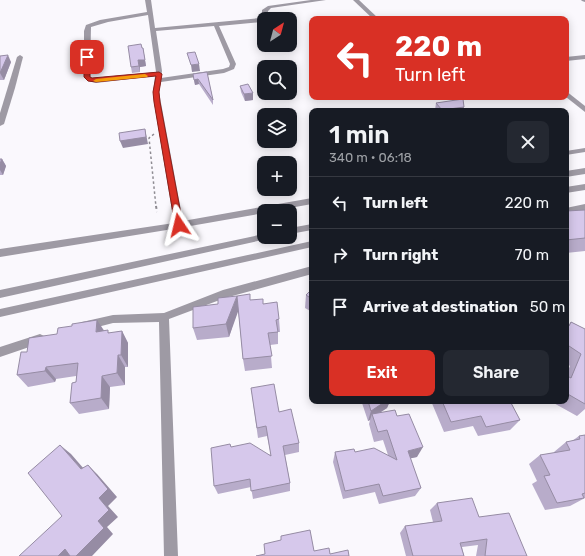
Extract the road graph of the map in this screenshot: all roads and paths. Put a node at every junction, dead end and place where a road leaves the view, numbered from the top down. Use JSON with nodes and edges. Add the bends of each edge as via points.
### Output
{"nodes":[{"id":1,"x":148,"y":0,"type":"edge"},
{"id":2,"x":323,"y":0,"type":"edge"},
{"id":3,"x":356,"y":0,"type":"edge"},
{"id":4,"x":150,"y":13,"type":"junction"},
{"id":5,"x":373,"y":16,"type":"edge"},
{"id":6,"x":216,"y":24,"type":"junction"},
{"id":7,"x":153,"y":30,"type":"junction"},
{"id":8,"x":20,"y":57,"type":"dead end"},
{"id":9,"x":585,"y":57,"type":"edge"},
{"id":10,"x":569,"y":59,"type":"edge"},
{"id":11,"x":158,"y":77,"type":"junction"},
{"id":12,"x":569,"y":96,"type":"edge"},
{"id":13,"x":585,"y":110,"type":"edge"},
{"id":14,"x":0,"y":124,"type":"edge"},
{"id":15,"x":162,"y":133,"type":"junction"},
{"id":16,"x":585,"y":150,"type":"edge"},
{"id":17,"x":569,"y":153,"type":"edge"},
{"id":18,"x":585,"y":171,"type":"edge"},
{"id":19,"x":569,"y":174,"type":"edge"},
{"id":20,"x":585,"y":187,"type":"edge"},
{"id":21,"x":569,"y":190,"type":"edge"},
{"id":22,"x":309,"y":202,"type":"edge"},
{"id":23,"x":585,"y":207,"type":"edge"},
{"id":24,"x":569,"y":210,"type":"edge"},
{"id":25,"x":157,"y":212,"type":"dead end"},
{"id":26,"x":179,"y":225,"type":"junction"},
{"id":27,"x":309,"y":228,"type":"edge"},
{"id":28,"x":297,"y":230,"type":"edge"},
{"id":29,"x":257,"y":239,"type":"edge"},
{"id":30,"x":309,"y":245,"type":"edge"},
{"id":31,"x":0,"y":253,"type":"edge"},
{"id":32,"x":309,"y":271,"type":"edge"},
{"id":33,"x":0,"y":294,"type":"edge"},
{"id":34,"x":0,"y":313,"type":"edge"},
{"id":35,"x":164,"y":317,"type":"junction"},
{"id":36,"x":75,"y":328,"type":"edge"},
{"id":37,"x":52,"y":335,"type":"edge"},
{"id":38,"x":0,"y":352,"type":"edge"},
{"id":39,"x":171,"y":556,"type":"edge"}],
"edges":[{"from":1,"to":4,"type":"street"},
{"from":2,"to":6,"type":"street","via":[[270,7],[265,10],[264,18],[261,20]]},
{"from":3,"to":5,"type":"street"},
{"from":4,"to":7,"type":"street"},
{"from":4,"to":11,"type":"street","via":[[88,26],[87,77],[96,81]]},
{"from":6,"to":7,"type":"street"},
{"from":6,"to":11,"type":"street","via":[[233,64],[232,68],[224,71]]},
{"from":7,"to":11,"type":"street"},
{"from":8,"to":14,"type":"street"},
{"from":9,"to":10,"type":"street"},
{"from":11,"to":15,"type":"street","via":[[156,97]]},
{"from":12,"to":13,"type":"street"},
{"from":15,"to":25,"type":"path","via":[[149,137]]},
{"from":15,"to":26,"type":"street"},
{"from":16,"to":17,"type":"street"},
{"from":18,"to":19,"type":"street"},
{"from":20,"to":21,"type":"street"},
{"from":22,"to":26,"type":"street"},
{"from":23,"to":24,"type":"street"},
{"from":26,"to":31,"type":"street"},
{"from":27,"to":28,"type":"street"},
{"from":29,"to":33,"type":"street"},
{"from":30,"to":34,"type":"street"},
{"from":32,"to":35,"type":"street","via":[[223,294]]},
{"from":35,"to":36,"type":"street","via":[[113,319]]},
{"from":35,"to":39,"type":"street"},
{"from":37,"to":38,"type":"street"}]}
